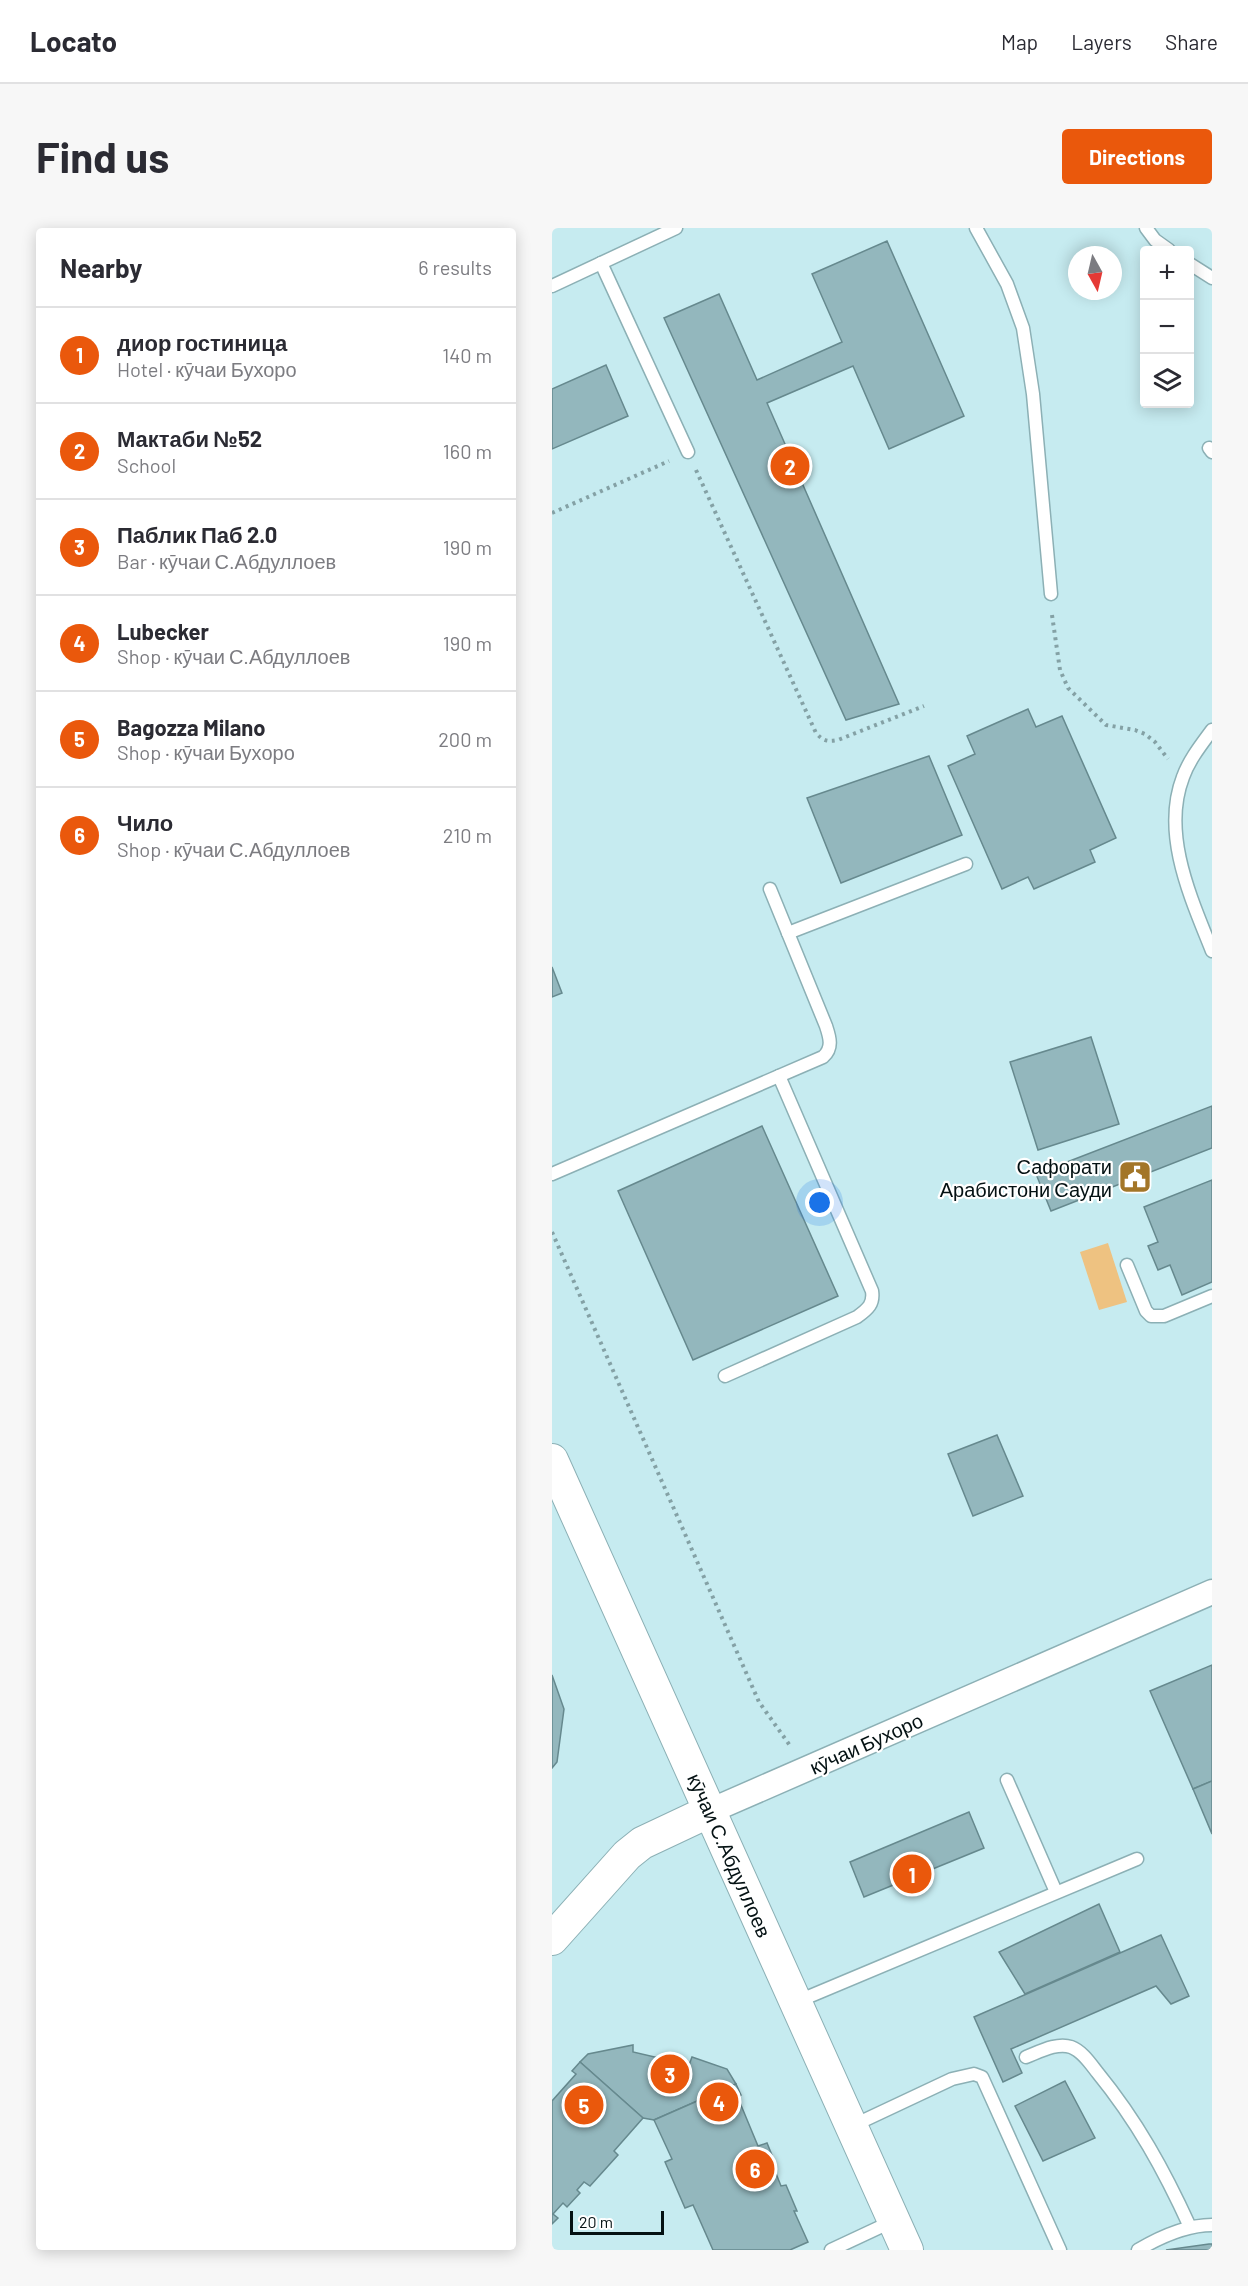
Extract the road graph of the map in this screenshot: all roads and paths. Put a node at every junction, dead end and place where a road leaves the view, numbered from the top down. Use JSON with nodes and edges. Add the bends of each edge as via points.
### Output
{"nodes":[{"id":1,"x":676,"y":228,"type":"edge"},
{"id":2,"x":976,"y":228,"type":"edge"},
{"id":3,"x":1146,"y":228,"type":"edge"},
{"id":4,"x":1163,"y":246,"type":"edge"},
{"id":5,"x":601,"y":263,"type":"junction"},
{"id":6,"x":1194,"y":267,"type":"edge"},
{"id":7,"x":1212,"y":278,"type":"edge"},
{"id":8,"x":552,"y":286,"type":"edge"},
{"id":9,"x":688,"y":452,"type":"junction"},
{"id":10,"x":552,"y":513,"type":"edge"},
{"id":11,"x":1051,"y":594,"type":"joint"},
{"id":12,"x":924,"y":706,"type":"dead end"},
{"id":13,"x":1212,"y":730,"type":"edge"},
{"id":14,"x":1183,"y":777,"type":"junction"},
{"id":15,"x":966,"y":864,"type":"dead end"},
{"id":16,"x":770,"y":889,"type":"dead end"},
{"id":17,"x":788,"y":933,"type":"junction"},
{"id":18,"x":1212,"y":951,"type":"edge"},
{"id":19,"x":779,"y":1076,"type":"junction"},
{"id":20,"x":552,"y":1174,"type":"edge"},
{"id":21,"x":552,"y":1232,"type":"edge"},
{"id":22,"x":1127,"y":1265,"type":"dead end"},
{"id":23,"x":1212,"y":1296,"type":"edge"},
{"id":24,"x":725,"y":1376,"type":"dead end"},
{"id":25,"x":552,"y":1460,"type":"edge"},
{"id":26,"x":1212,"y":1593,"type":"edge"},
{"id":27,"x":803,"y":1771,"type":"junction"},
{"id":28,"x":1007,"y":1780,"type":"dead end"},
{"id":29,"x":710,"y":1811,"type":"junction"},
{"id":30,"x":1137,"y":1859,"type":"dead end"},
{"id":31,"x":1056,"y":1892,"type":"junction"},
{"id":32,"x":552,"y":1939,"type":"edge"},
{"id":33,"x":796,"y":2002,"type":"junction"},
{"id":34,"x":1026,"y":2057,"type":"dead end"},
{"id":35,"x":852,"y":2126,"type":"junction"},
{"id":36,"x":894,"y":2221,"type":"junction"},
{"id":37,"x":1212,"y":2225,"type":"edge"},
{"id":38,"x":1190,"y":2227,"type":"junction"},
{"id":39,"x":831,"y":2250,"type":"edge"},
{"id":40,"x":907,"y":2250,"type":"edge"},
{"id":41,"x":1060,"y":2250,"type":"edge"},
{"id":42,"x":1138,"y":2250,"type":"edge"}],
"edges":[{"from":1,"to":5,"type":"lane"},
{"from":2,"to":11,"type":"lane","via":[[1007,284],[1023,328],[1033,394]]},
{"from":3,"to":4,"type":"lane"},
{"from":5,"to":8,"type":"lane"},
{"from":5,"to":9,"type":"lane"},
{"from":6,"to":7,"type":"lane"},
{"from":9,"to":10,"type":"path"},
{"from":9,"to":12,"type":"path","via":[[816,734],[830,742],[838,740]]},
{"from":11,"to":14,"type":"path","via":[[1060,670],[1068,688],[1106,725],[1145,734]]},
{"from":13,"to":14,"type":"lane"},
{"from":14,"to":18,"type":"lane","via":[[1174,821],[1176,839]]},
{"from":15,"to":17,"type":"lane"},
{"from":16,"to":17,"type":"lane"},
{"from":17,"to":19,"type":"lane","via":[[826,1026],[830,1047],[823,1057]]},
{"from":19,"to":20,"type":"lane"},
{"from":19,"to":24,"type":"lane","via":[[873,1299],[857,1317]]},
{"from":21,"to":27,"type":"path","via":[[759,1702],[789,1742]]},
{"from":22,"to":23,"type":"lane","via":[[1151,1316],[1164,1316]]},
{"from":25,"to":29,"type":"street","name":"кӯчаи С.Абдуллоев"},
{"from":26,"to":27,"type":"street","name":"кӯчаи Бухоро"},
{"from":27,"to":29,"type":"street","name":"кӯчаи Бухоро"},
{"from":28,"to":31,"type":"lane"},
{"from":29,"to":32,"type":"street","name":"кӯчаи Бухоро","via":[[642,1843]]},
{"from":29,"to":33,"type":"street","name":"кӯчаи С.Абдуллоев"},
{"from":30,"to":31,"type":"lane"},
{"from":31,"to":33,"type":"lane"},
{"from":33,"to":35,"type":"street","name":"кӯчаи С.Абдуллоев"},
{"from":34,"to":38,"type":"lane","via":[[1065,2046],[1081,2052],[1148,2143]]},
{"from":35,"to":36,"type":"street","name":"кӯчаи С.Абдуллоев"},
{"from":35,"to":41,"type":"lane","via":[[952,2079],[974,2074],[982,2078]]},
{"from":36,"to":39,"type":"lane"},
{"from":36,"to":40,"type":"street","name":"кӯчаи С.Абдуллоев"},
{"from":37,"to":38,"type":"lane"},
{"from":38,"to":42,"type":"lane"}]}
